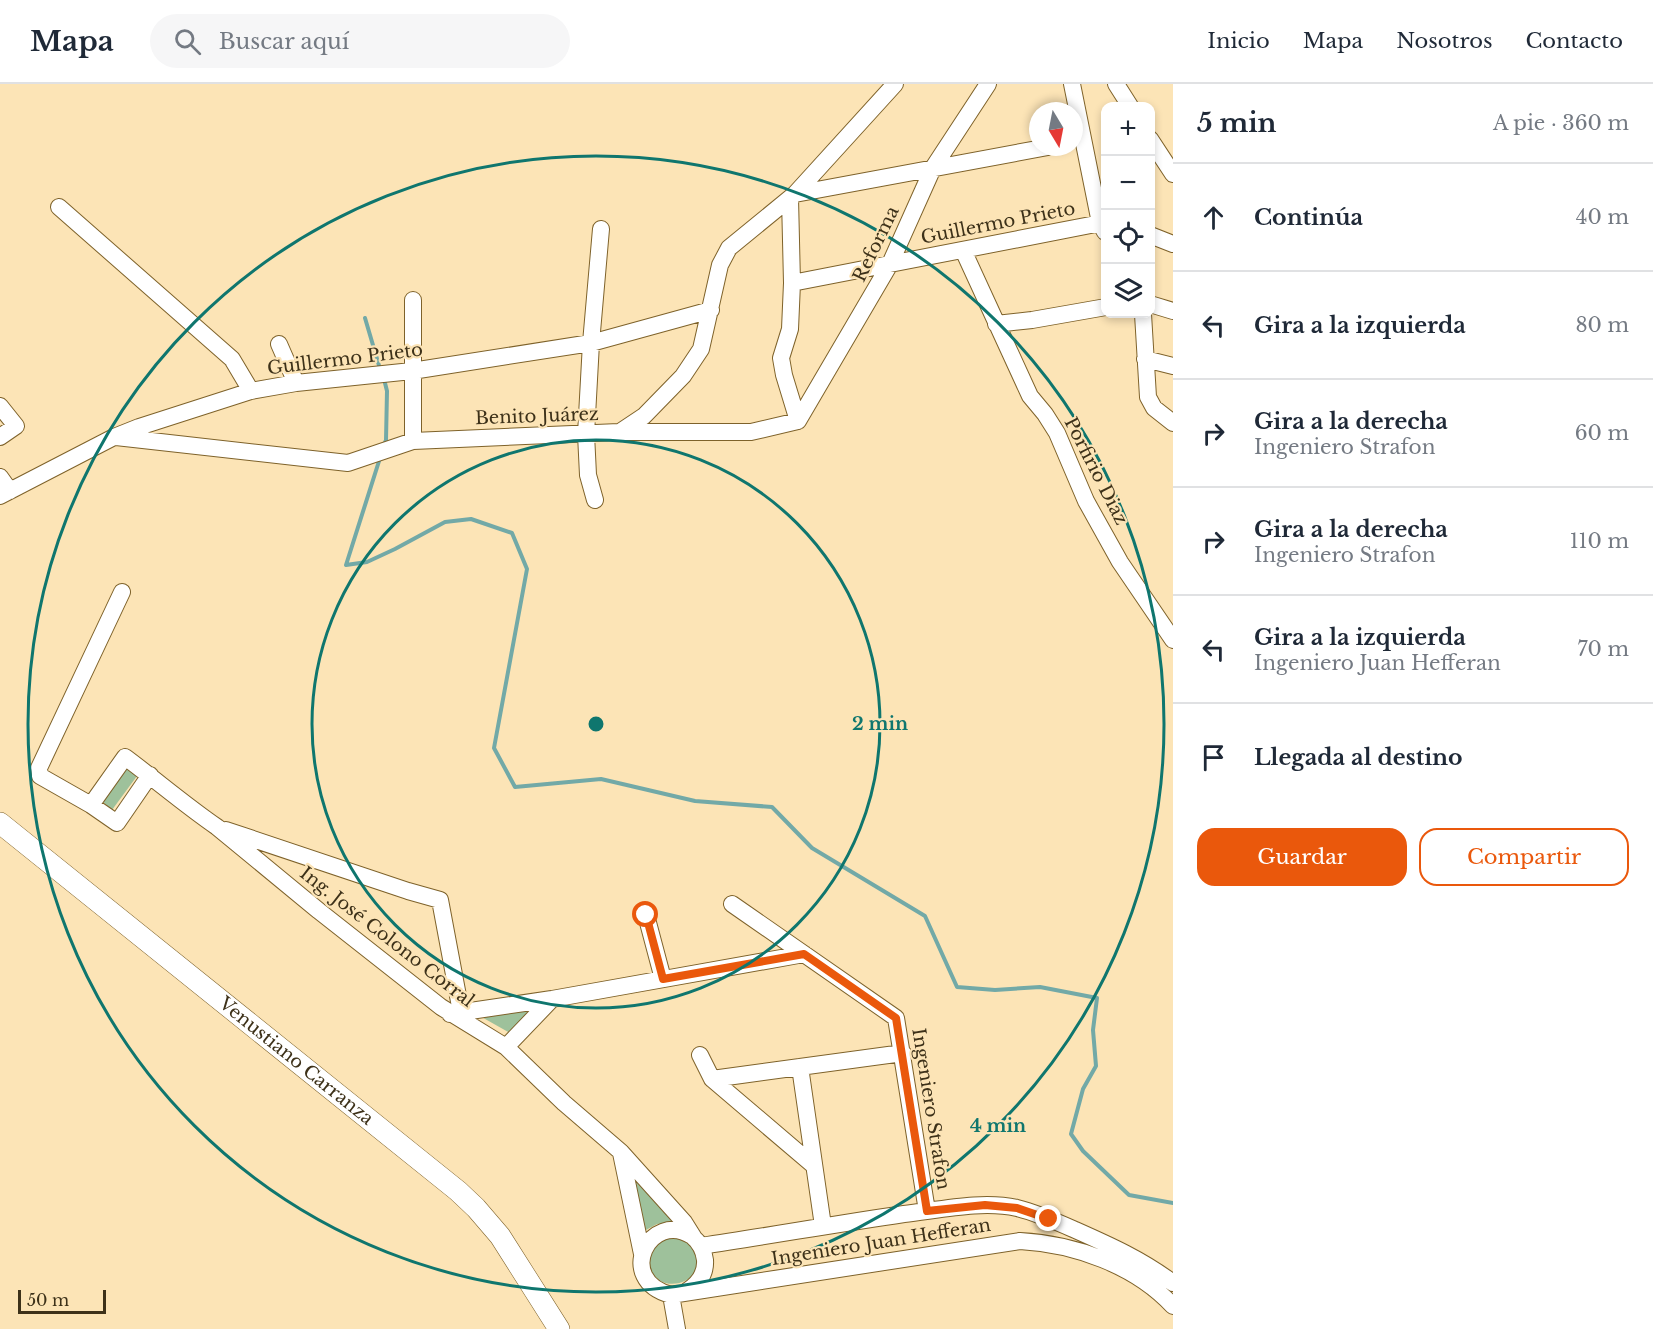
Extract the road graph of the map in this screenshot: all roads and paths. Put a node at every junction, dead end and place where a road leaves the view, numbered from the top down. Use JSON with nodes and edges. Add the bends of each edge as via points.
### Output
{"nodes":[{"id":1,"x":895,"y":84,"type":"edge"},
{"id":2,"x":988,"y":84,"type":"edge"},
{"id":3,"x":1072,"y":84,"type":"edge"},
{"id":4,"x":1116,"y":84,"type":"edge"},
{"id":5,"x":1074,"y":102,"type":"edge"},
{"id":6,"x":1127,"y":102,"type":"edge"},
{"id":7,"x":1155,"y":147,"type":"edge"},
{"id":8,"x":1029,"y":150,"type":"edge"},
{"id":9,"x":1083,"y":156,"type":"edge"},
{"id":10,"x":933,"y":168,"type":"junction"},
{"id":11,"x":1173,"y":174,"type":"edge"},
{"id":12,"x":793,"y":196,"type":"junction"},
{"id":13,"x":59,"y":207,"type":"dead end"},
{"id":14,"x":1101,"y":216,"type":"edge"},
{"id":15,"x":1101,"y":227,"type":"edge"},
{"id":16,"x":601,"y":229,"type":"dead end"},
{"id":17,"x":1155,"y":237,"type":"edge"},
{"id":18,"x":1173,"y":244,"type":"edge"},
{"id":19,"x":963,"y":250,"type":"junction"},
{"id":20,"x":890,"y":264,"type":"junction"},
{"id":21,"x":792,"y":283,"type":"junction"},
{"id":22,"x":413,"y":300,"type":"dead end"},
{"id":23,"x":1155,"y":306,"type":"edge"},
{"id":24,"x":1101,"y":309,"type":"edge"},
{"id":25,"x":711,"y":310,"type":"junction"},
{"id":26,"x":1173,"y":311,"type":"edge"},
{"id":27,"x":1143,"y":318,"type":"edge"},
{"id":28,"x":996,"y":324,"type":"junction"},
{"id":29,"x":591,"y":343,"type":"junction"},
{"id":30,"x":279,"y":344,"type":"dead end"},
{"id":31,"x":1145,"y":359,"type":"junction"},
{"id":32,"x":1173,"y":366,"type":"edge"},
{"id":33,"x":412,"y":371,"type":"junction"},
{"id":34,"x":296,"y":383,"type":"junction"},
{"id":35,"x":250,"y":391,"type":"junction"},
{"id":36,"x":0,"y":406,"type":"edge"},
{"id":37,"x":798,"y":421,"type":"junction"},
{"id":38,"x":1173,"y":423,"type":"edge"},
{"id":39,"x":619,"y":432,"type":"junction"},
{"id":40,"x":586,"y":434,"type":"junction"},
{"id":41,"x":0,"y":437,"type":"edge"},
{"id":42,"x":114,"y":437,"type":"junction"},
{"id":43,"x":413,"y":441,"type":"junction"},
{"id":44,"x":3,"y":488,"type":"edge"},
{"id":45,"x":595,"y":500,"type":"dead end"},
{"id":46,"x":122,"y":592,"type":"dead end"},
{"id":47,"x":1173,"y":640,"type":"edge"},
{"id":48,"x":150,"y":775,"type":"junction"},
{"id":49,"x":91,"y":805,"type":"junction"},
{"id":50,"x":0,"y":823,"type":"edge"},
{"id":51,"x":217,"y":827,"type":"junction"},
{"id":52,"x":732,"y":904,"type":"dead end"},
{"id":53,"x":646,"y":915,"type":"dead end"},
{"id":54,"x":804,"y":954,"type":"junction"},
{"id":55,"x":663,"y":979,"type":"junction"},
{"id":56,"x":552,"y":999,"type":"junction"},
{"id":57,"x":456,"y":1013,"type":"junction"},
{"id":58,"x":506,"y":1047,"type":"junction"},
{"id":59,"x":903,"y":1053,"type":"junction"},
{"id":60,"x":700,"y":1054,"type":"dead end"},
{"id":61,"x":800,"y":1067,"type":"junction"},
{"id":62,"x":712,"y":1079,"type":"junction"},
{"id":63,"x":621,"y":1152,"type":"junction"},
{"id":64,"x":813,"y":1166,"type":"junction"},
{"id":65,"x":927,"y":1211,"type":"junction"},
{"id":66,"x":823,"y":1226,"type":"junction"},
{"id":67,"x":697,"y":1242,"type":"junction"},
{"id":68,"x":642,"y":1254,"type":"junction"},
{"id":69,"x":1173,"y":1283,"type":"edge"},
{"id":70,"x":679,"y":1293,"type":"junction"},
{"id":71,"x":1173,"y":1306,"type":"edge"},
{"id":72,"x":558,"y":1329,"type":"edge"},
{"id":73,"x":676,"y":1329,"type":"edge"}],
"edges":[{"from":1,"to":12,"type":"street","name":"Benito Juárez"},
{"from":2,"to":10,"type":"street","name":"Reforma"},
{"from":3,"to":5,"type":"street"},
{"from":4,"to":6,"type":"street"},
{"from":7,"to":11,"type":"street"},
{"from":8,"to":10,"type":"street"},
{"from":9,"to":14,"type":"street"},
{"from":10,"to":12,"type":"street"},
{"from":10,"to":20,"type":"street","name":"Reforma"},
{"from":12,"to":21,"type":"street"},
{"from":12,"to":25,"type":"street","name":"Benito Juárez","via":[[729,248],[720,265]]},
{"from":13,"to":35,"type":"street","via":[[232,359]]},
{"from":15,"to":19,"type":"street","name":"Guillermo Prieto"},
{"from":16,"to":29,"type":"street"},
{"from":17,"to":18,"type":"street"},
{"from":19,"to":20,"type":"street","name":"Guillermo Prieto"},
{"from":19,"to":28,"type":"street","name":"Porfirio Diaz"},
{"from":20,"to":21,"type":"street","name":"Guillermo Prieto"},
{"from":20,"to":37,"type":"street","name":"Reforma"},
{"from":21,"to":37,"type":"street","via":[[790,329],[781,358]]},
{"from":22,"to":33,"type":"street"},
{"from":23,"to":26,"type":"street"},
{"from":24,"to":28,"type":"street"},
{"from":25,"to":29,"type":"street","name":"Guillermo Prieto"},
{"from":25,"to":39,"type":"street","name":"Benito Juárez","via":[[701,349],[683,376],[644,416]]},
{"from":27,"to":31,"type":"street"},
{"from":28,"to":47,"type":"street","name":"Porfirio Diaz","via":[[1030,396],[1057,433],[1086,501],[1120,562]]},
{"from":29,"to":33,"type":"street","name":"Guillermo Prieto"},
{"from":29,"to":40,"type":"street"},
{"from":30,"to":34,"type":"street"},
{"from":31,"to":32,"type":"street"},
{"from":31,"to":38,"type":"street","via":[[1148,397],[1154,408]]},
{"from":33,"to":34,"type":"street","name":"Guillermo Prieto"},
{"from":33,"to":43,"type":"street"},
{"from":34,"to":35,"type":"street","name":"Guillermo Prieto"},
{"from":35,"to":42,"type":"street","name":"Guillermo Prieto"},
{"from":36,"to":41,"type":"street","via":[[16,426]]},
{"from":37,"to":39,"type":"street","via":[[751,432]]},
{"from":39,"to":40,"type":"street","name":"Benito Juárez"},
{"from":40,"to":43,"type":"street","name":"Benito Juárez"},
{"from":40,"to":45,"type":"street","via":[[588,475]]},
{"from":42,"to":43,"type":"street","name":"Benito Juárez","via":[[348,463]]},
{"from":42,"to":44,"type":"street","name":"Guillermo Prieto"},
{"from":46,"to":49,"type":"street","via":[[39,768],[40,776]]},
{"from":48,"to":49,"type":"street","name":"Ing. José Colono Corral","via":[[125,757]]},
{"from":48,"to":49,"type":"street","via":[[117,824]]},
{"from":48,"to":51,"type":"street","name":"Ing. José Colono Corral"},
{"from":50,"to":72,"type":"main road","name":"Venustiano Carranza","via":[[458,1191],[500,1236]]},
{"from":51,"to":57,"type":"street","name":"Ing. José Colono Corral","via":[[319,911]]},
{"from":51,"to":57,"type":"street","via":[[440,900]]},
{"from":52,"to":54,"type":"street","name":"Ingeniero Strafon"},
{"from":53,"to":55,"type":"street"},
{"from":54,"to":55,"type":"street"},
{"from":54,"to":59,"type":"street","name":"Ingeniero Strafon","via":[[896,1018]]},
{"from":55,"to":56,"type":"street"},
{"from":56,"to":57,"type":"street"},
{"from":56,"to":58,"type":"street"},
{"from":57,"to":58,"type":"street","name":"Ing. José Colono Corral"},
{"from":58,"to":63,"type":"street","name":"Ing. José Colono Corral"},
{"from":59,"to":61,"type":"street"},
{"from":59,"to":65,"type":"street","name":"Ingeniero Strafon"},
{"from":60,"to":62,"type":"street"},
{"from":61,"to":62,"type":"street"},
{"from":61,"to":64,"type":"street"},
{"from":62,"to":64,"type":"street"},
{"from":63,"to":67,"type":"street","name":"Ing. José Colono Corral"},
{"from":63,"to":68,"type":"street"},
{"from":64,"to":66,"type":"street"},
{"from":65,"to":66,"type":"street","name":"Ingeniero Juan Hefferan"},
{"from":65,"to":69,"type":"street","name":"Ingeniero Juan Hefferan","via":[[985,1205],[1017,1208],[1134,1257]]},
{"from":66,"to":67,"type":"street","name":"Ingeniero Juan Hefferan"},
{"from":67,"to":68,"type":"street","via":[[685,1233],[662,1232]]},
{"from":67,"to":70,"type":"street","via":[[705,1258],[704,1272],[697,1283]]},
{"from":68,"to":70,"type":"street","via":[[642,1270],[650,1284]]},
{"from":70,"to":71,"type":"street","name":"Ingeniero Juan Hefferan","via":[[1020,1241],[1070,1247],[1096,1257],[1145,1282]]},
{"from":70,"to":73,"type":"street"}]}
